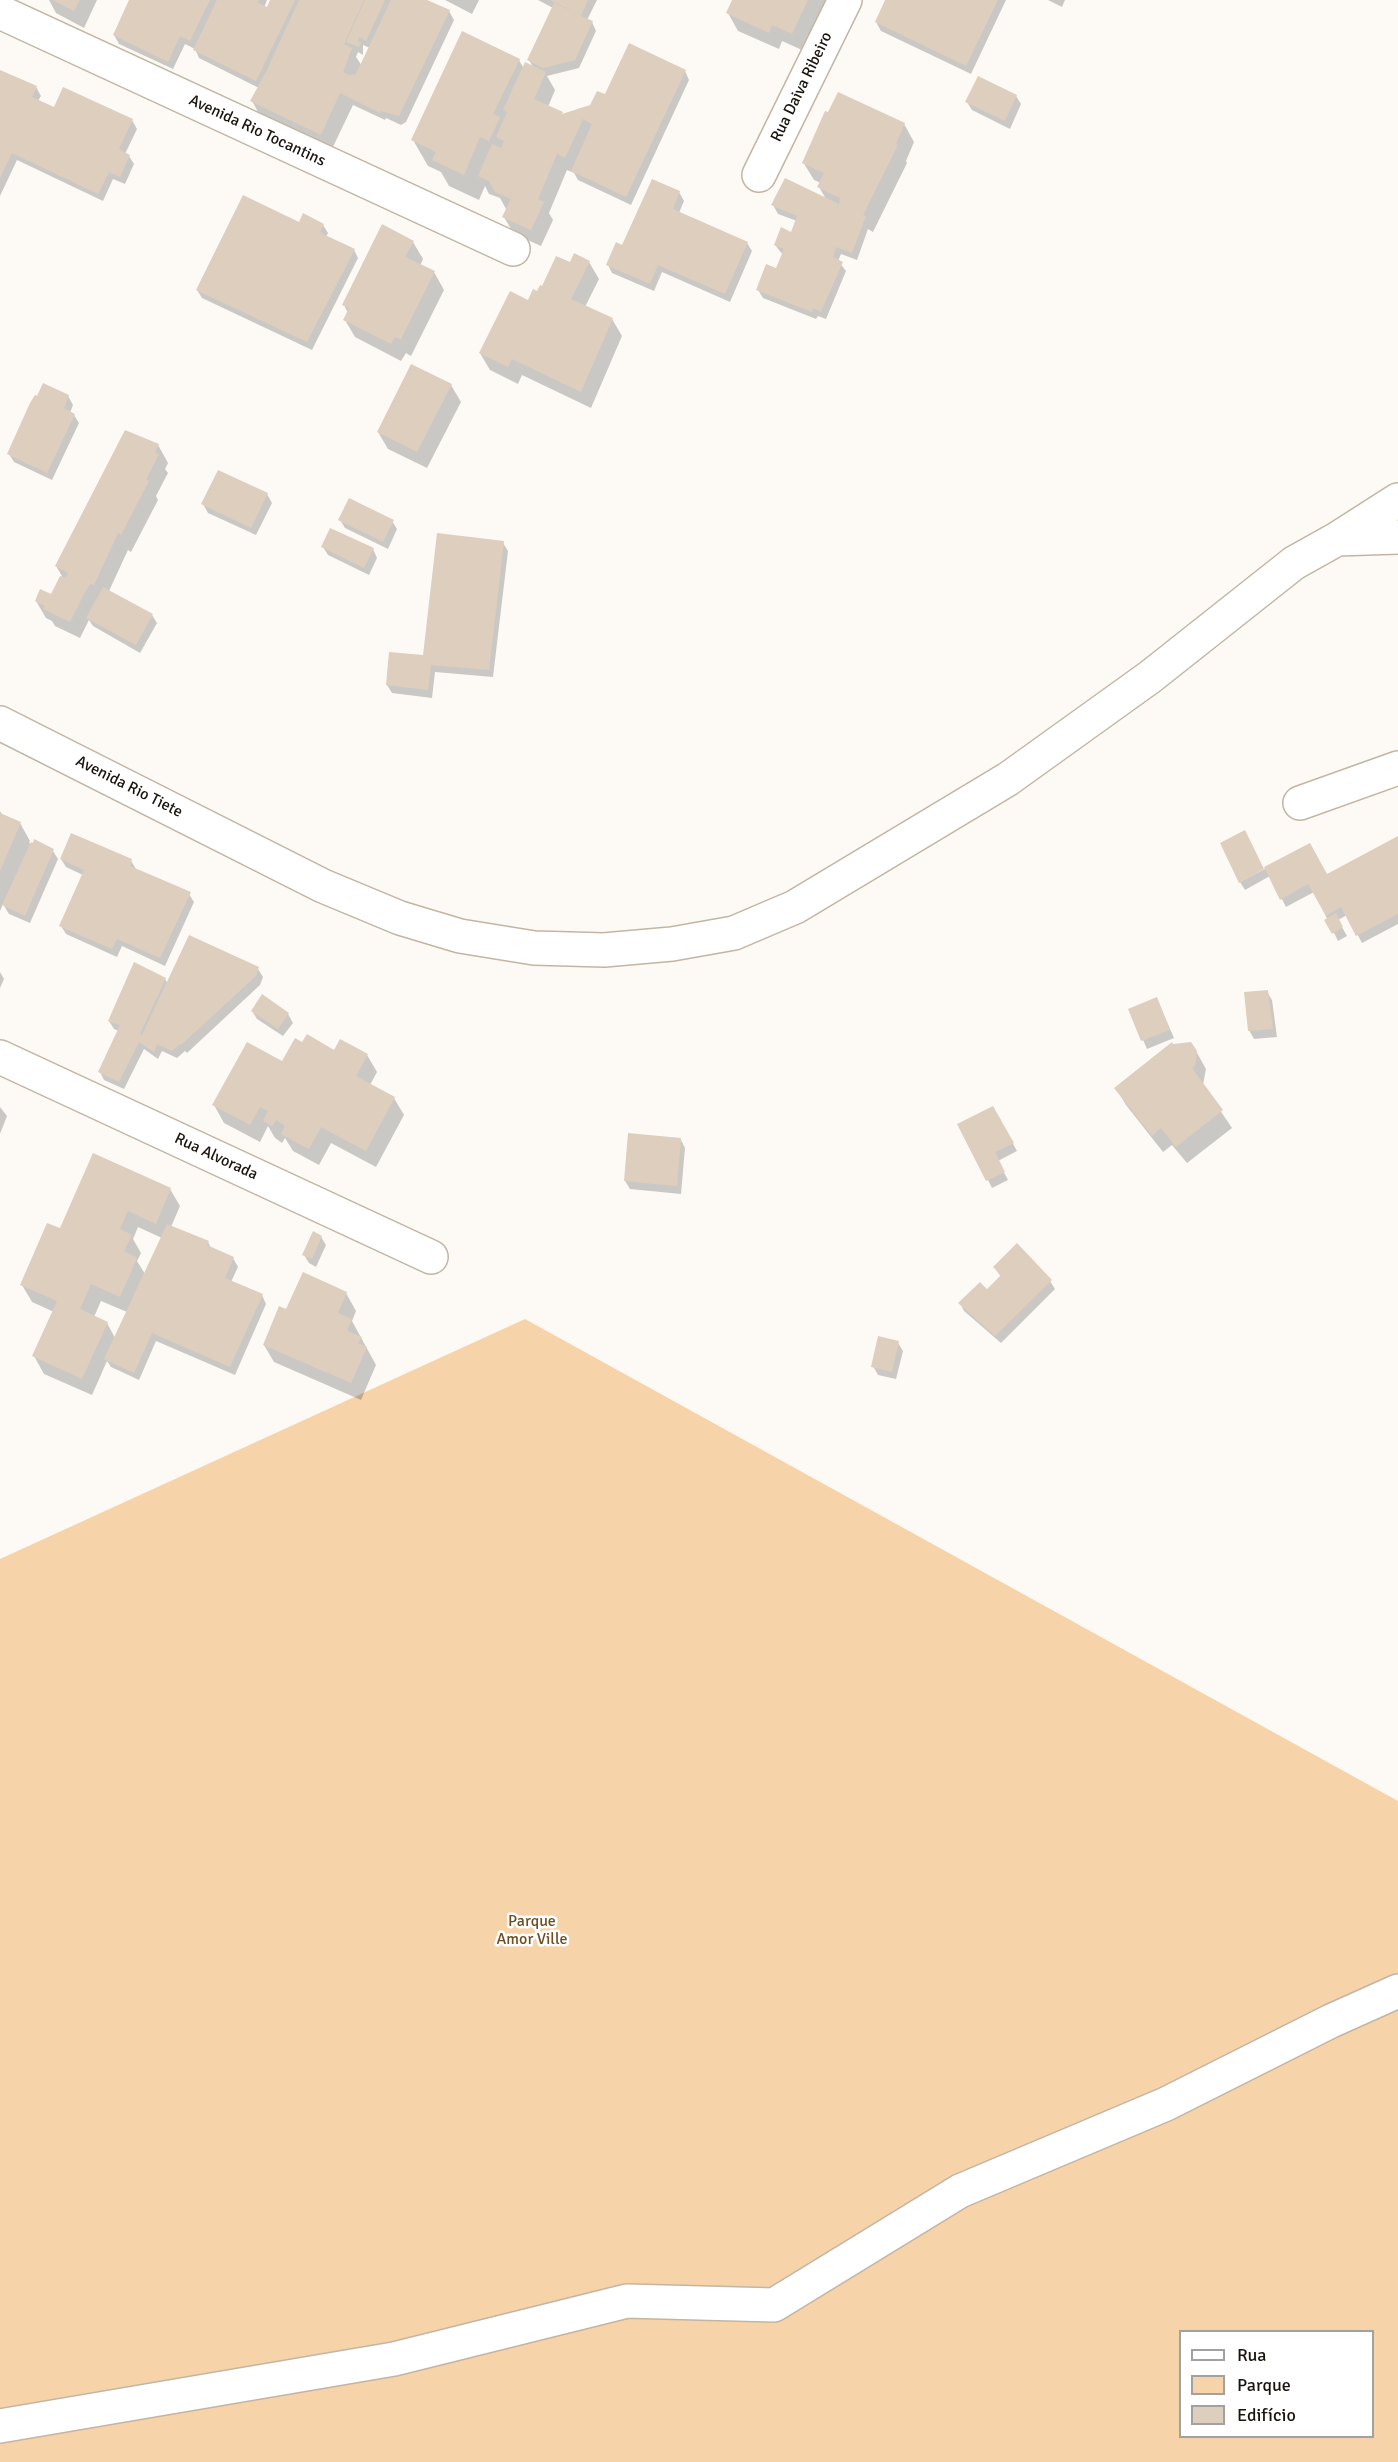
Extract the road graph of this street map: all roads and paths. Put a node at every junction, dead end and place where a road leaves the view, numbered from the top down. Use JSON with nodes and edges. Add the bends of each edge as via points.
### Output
{"nodes":[{"id":1,"x":845,"y":0,"type":"edge"},
{"id":2,"x":0,"y":12,"type":"edge"},
{"id":3,"x":759,"y":175,"type":"dead end"},
{"id":4,"x":513,"y":249,"type":"dead end"},
{"id":5,"x":1398,"y":500,"type":"edge"},
{"id":6,"x":1398,"y":537,"type":"edge"},
{"id":7,"x":1337,"y":539,"type":"junction"},
{"id":8,"x":0,"y":723,"type":"edge"},
{"id":9,"x":1398,"y":768,"type":"edge"},
{"id":10,"x":1300,"y":803,"type":"dead end"},
{"id":11,"x":0,"y":1057,"type":"edge"},
{"id":12,"x":431,"y":1257,"type":"dead end"},
{"id":13,"x":1398,"y":1991,"type":"edge"},
{"id":14,"x":0,"y":2426,"type":"edge"}],
"edges":[{"from":1,"to":3,"type":"street","name":"Rua Daiva Ribeiro"},
{"from":2,"to":4,"type":"street","name":"Avenida Rio Tocantins"},
{"from":5,"to":7,"type":"street","name":"Avenida Rio Tiete"},
{"from":6,"to":7,"type":"street"},
{"from":7,"to":8,"type":"street","name":"Avenida Rio Tiete","via":[[1294,563],[1150,677],[1008,779],[795,907],[734,933],[672,944],[604,950],[534,948],[460,936],[400,918],[323,886]]},
{"from":9,"to":10,"type":"street"},
{"from":11,"to":12,"type":"street","name":"Rua Alvorada"},
{"from":13,"to":14,"type":"street","via":[[1166,2104],[960,2191],[774,2305],[627,2301],[393,2359]]}]}
